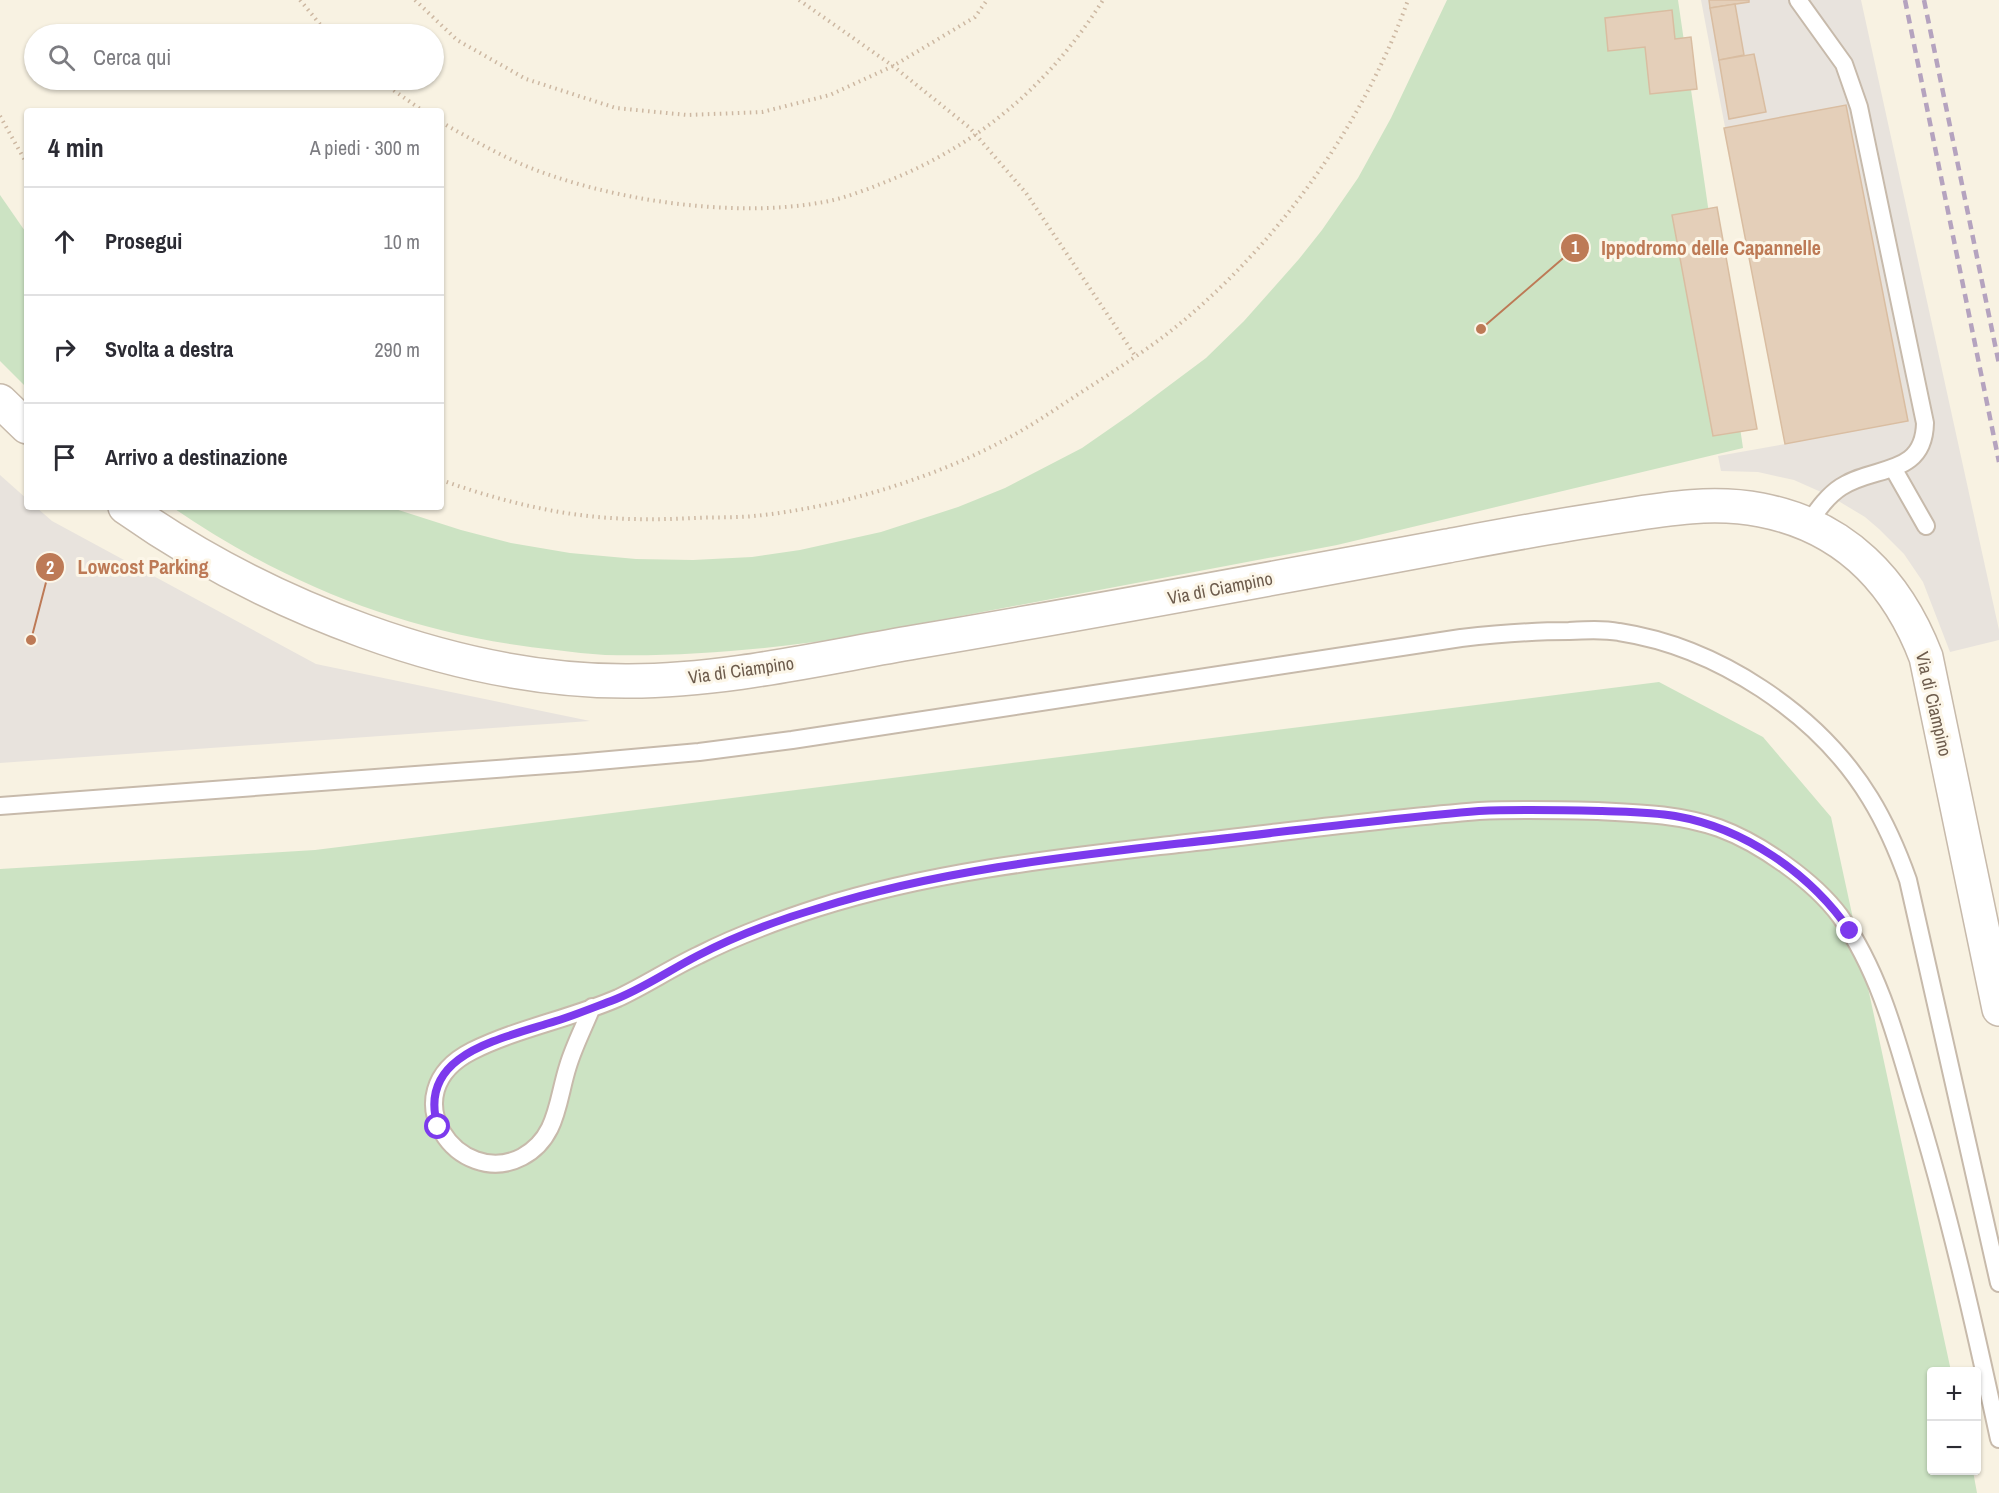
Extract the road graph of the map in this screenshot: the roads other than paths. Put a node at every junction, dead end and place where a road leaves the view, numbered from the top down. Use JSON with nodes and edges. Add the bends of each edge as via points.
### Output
{"nodes":[{"id":1,"x":1798,"y":0,"type":"edge"},
{"id":2,"x":0,"y":401,"type":"edge"},
{"id":3,"x":24,"y":425,"type":"edge"},
{"id":4,"x":1893,"y":468,"type":"junction"},
{"id":5,"x":130,"y":510,"type":"edge"},
{"id":6,"x":1808,"y":525,"type":"junction"},
{"id":7,"x":1926,"y":526,"type":"dead end"},
{"id":8,"x":0,"y":806,"type":"edge"},
{"id":9,"x":592,"y":1008,"type":"junction"},
{"id":10,"x":1999,"y":1009,"type":"edge"},
{"id":11,"x":1999,"y":1283,"type":"edge"},
{"id":12,"x":1999,"y":1439,"type":"edge"}],
"edges":[{"from":1,"to":4,"type":"lane","via":[[1844,64],[1855,93],[1924,411],[1923,443],[1912,458]]},
{"from":2,"to":3,"type":"street"},
{"from":4,"to":6,"type":"lane","via":[[1840,487]]},
{"from":4,"to":7,"type":"lane"},
{"from":5,"to":6,"type":"street","name":"Via di Ciampino","via":[[241,576],[373,633],[433,653],[529,674],[626,681],[734,673],[1661,509],[1741,507]]},
{"from":6,"to":10,"type":"street","name":"Via di Ciampino","via":[[1848,548],[1885,582],[1911,623],[1926,657]]},
{"from":8,"to":11,"type":"lane","via":[[639,758],[769,743],[1461,638],[1593,630],[1642,636],[1694,652],[1733,671],[1782,703],[1839,756],[1884,822],[1908,880]]},
{"from":9,"to":9,"type":"lane","via":[[569,1062],[553,1124],[532,1150],[505,1163],[485,1162],[462,1152],[443,1136],[435,1117],[435,1096],[454,1062],[483,1045]]},
{"from":9,"to":12,"type":"lane","via":[[699,955],[786,919],[877,892],[1003,866],[1479,811],[1655,813],[1720,828],[1786,866],[1827,901],[1871,968],[1943,1198]]}]}
